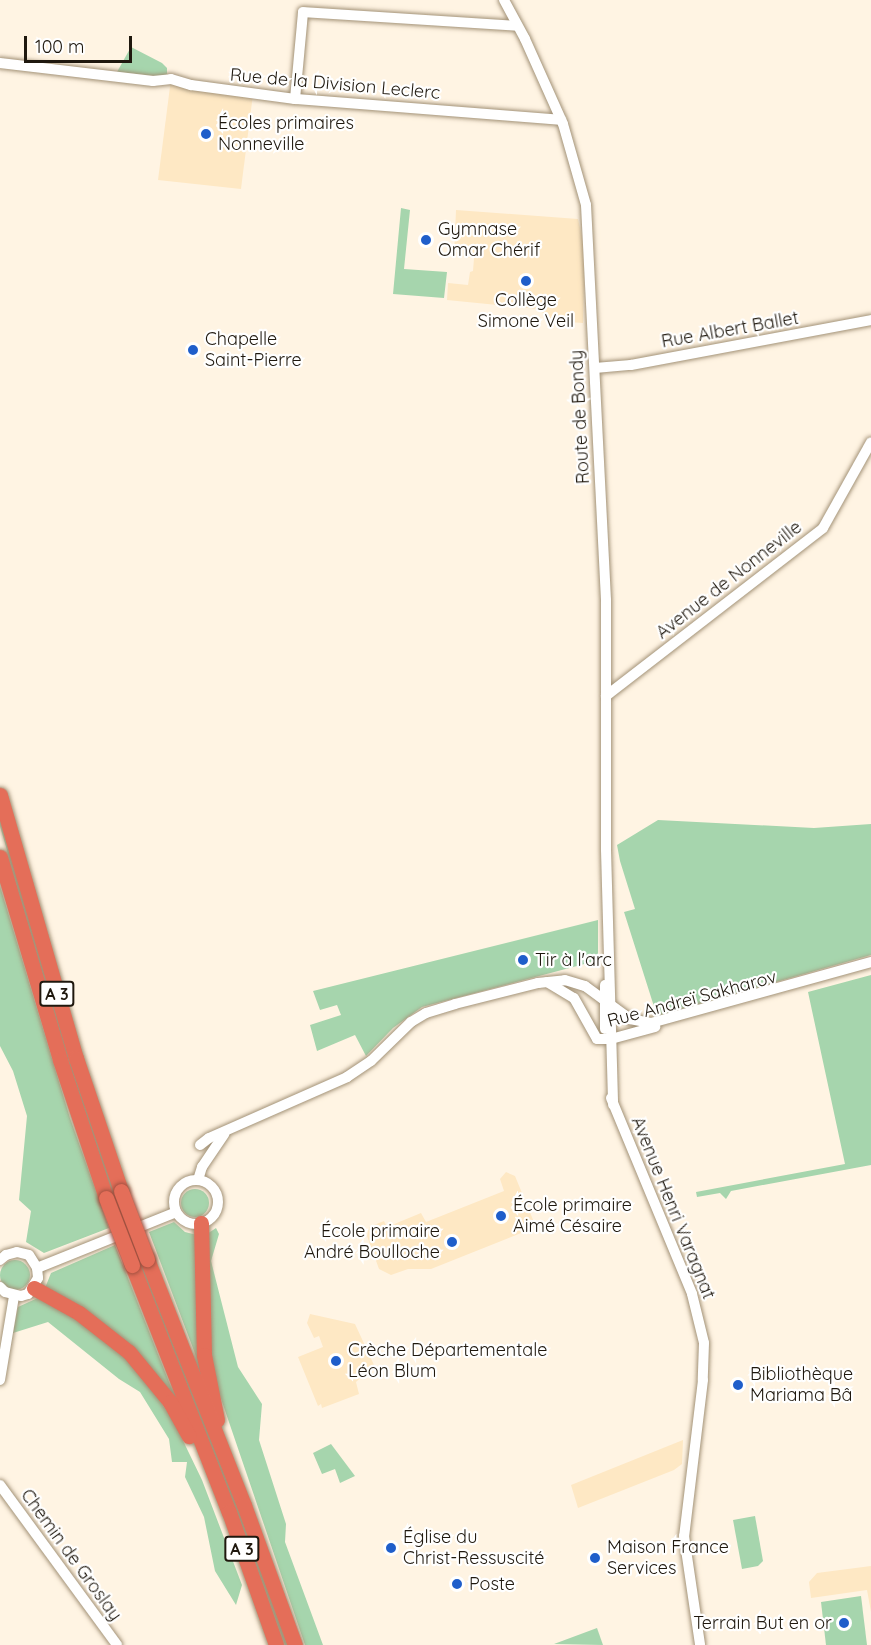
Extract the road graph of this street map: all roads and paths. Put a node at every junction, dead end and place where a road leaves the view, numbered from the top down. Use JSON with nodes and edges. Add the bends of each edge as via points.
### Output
{"nodes":[{"id":1,"x":504,"y":0,"type":"edge"},
{"id":2,"x":517,"y":26,"type":"junction"},
{"id":3,"x":0,"y":63,"type":"edge"},
{"id":4,"x":295,"y":99,"type":"junction"},
{"id":5,"x":561,"y":120,"type":"junction"},
{"id":6,"x":871,"y":320,"type":"edge"},
{"id":7,"x":595,"y":373,"type":"junction"},
{"id":8,"x":871,"y":442,"type":"edge"},
{"id":9,"x":606,"y":696,"type":"junction"},
{"id":10,"x":0,"y":795,"type":"edge"},
{"id":11,"x":606,"y":849,"type":"joint"},
{"id":12,"x":0,"y":857,"type":"edge"},
{"id":13,"x":871,"y":962,"type":"edge"},
{"id":14,"x":871,"y":967,"type":"edge"},
{"id":15,"x":547,"y":982,"type":"junction"},
{"id":16,"x":605,"y":1006,"type":"junction"},
{"id":17,"x":591,"y":1030,"type":"junction"},
{"id":18,"x":608,"y":1040,"type":"junction"},
{"id":19,"x":226,"y":1132,"type":"junction"},
{"id":20,"x":200,"y":1146,"type":"dead end"},
{"id":21,"x":198,"y":1180,"type":"junction"},
{"id":22,"x":176,"y":1212,"type":"junction"},
{"id":23,"x":201,"y":1223,"type":"junction"},
{"id":24,"x":0,"y":1260,"type":"edge"},
{"id":25,"x":37,"y":1268,"type":"junction"},
{"id":26,"x":0,"y":1287,"type":"edge"},
{"id":27,"x":34,"y":1288,"type":"junction"},
{"id":28,"x":14,"y":1296,"type":"junction"},
{"id":29,"x":0,"y":1380,"type":"edge"},
{"id":30,"x":216,"y":1432,"type":"junction"},
{"id":31,"x":205,"y":1454,"type":"junction"},
{"id":32,"x":2,"y":1492,"type":"edge"},
{"id":33,"x":117,"y":1645,"type":"edge"},
{"id":34,"x":276,"y":1645,"type":"edge"},
{"id":35,"x":295,"y":1645,"type":"edge"},
{"id":36,"x":700,"y":1645,"type":"edge"}],
"edges":[{"from":1,"to":2,"type":"street","name":"Route de Bondy"},
{"from":2,"to":4,"type":"street","via":[[303,12]]},
{"from":2,"to":5,"type":"street","name":"Route de Bondy"},
{"from":3,"to":4,"type":"street","name":"Rue de la Division Leclerc","via":[[153,81],[171,79]]},
{"from":4,"to":5,"type":"street","name":"Rue de la Division Leclerc"},
{"from":5,"to":7,"type":"street","name":"Route de Bondy","via":[[586,205]]},
{"from":6,"to":7,"type":"street","name":"Rue Albert Ballet"},
{"from":7,"to":9,"type":"street","name":"Route de Bondy","via":[[606,600]]},
{"from":8,"to":9,"type":"street","name":"Avenue de Nonneville","via":[[824,528]]},
{"from":9,"to":11,"type":"street","name":"Route de Bondy"},
{"from":10,"to":30,"type":"highway","number":"A 3","bridge":true,"via":[[76,1058],[121,1191]]},
{"from":11,"to":16,"type":"street","name":"Avenue Henri Varagnat"},
{"from":12,"to":31,"type":"highway","number":"A 3","bridge":true,"via":[[106,1198]]},
{"from":13,"to":16,"type":"street","name":"Rue Andreï Sakharov","via":[[651,1023]]},
{"from":14,"to":18,"type":"street","name":"Rue Andreï Sakharov"},
{"from":15,"to":16,"type":"street","name":"Rue Andreï Sakharov","via":[[578,983],[596,993]]},
{"from":15,"to":17,"type":"street","name":"Rue Andreï Sakharov","via":[[574,998]]},
{"from":15,"to":19,"type":"street","name":"Rue Andreï Sakharov","via":[[426,1013],[354,1073]]},
{"from":16,"to":17,"type":"street","via":[[592,1021]]},
{"from":16,"to":18,"type":"street","name":"Avenue Henri Varagnat"},
{"from":17,"to":18,"type":"street","name":"Rue Andreï Sakharov","via":[[597,1039]]},
{"from":18,"to":36,"type":"street","name":"Avenue Henri Varagnat","via":[[613,1105],[692,1294],[704,1343],[684,1536]]},
{"from":19,"to":20,"type":"street","name":"Rue Andreï Sakharov"},
{"from":19,"to":21,"type":"street","via":[[202,1167]]},
{"from":21,"to":22,"type":"street","via":[[187,1181],[177,1191]]},
{"from":21,"to":23,"type":"street","via":[[210,1184],[218,1201],[212,1217]]},
{"from":22,"to":23,"type":"street","via":[[186,1222]]},
{"from":22,"to":25,"type":"street"},
{"from":23,"to":30,"type":"highway","via":[[204,1345],[218,1415]]},
{"from":24,"to":25,"type":"street","via":[[6,1255],[24,1253]]},
{"from":25,"to":27,"type":"street"},
{"from":26,"to":28,"type":"street"},
{"from":27,"to":28,"type":"street","via":[[28,1294]]},
{"from":27,"to":31,"type":"highway","via":[[87,1319],[129,1352]]},
{"from":28,"to":29,"type":"street"},
{"from":30,"to":35,"type":"highway","number":"A 3"},
{"from":31,"to":34,"type":"highway","number":"A 3"},
{"from":32,"to":33,"type":"street","name":"Chemin de Groslay"}]}
